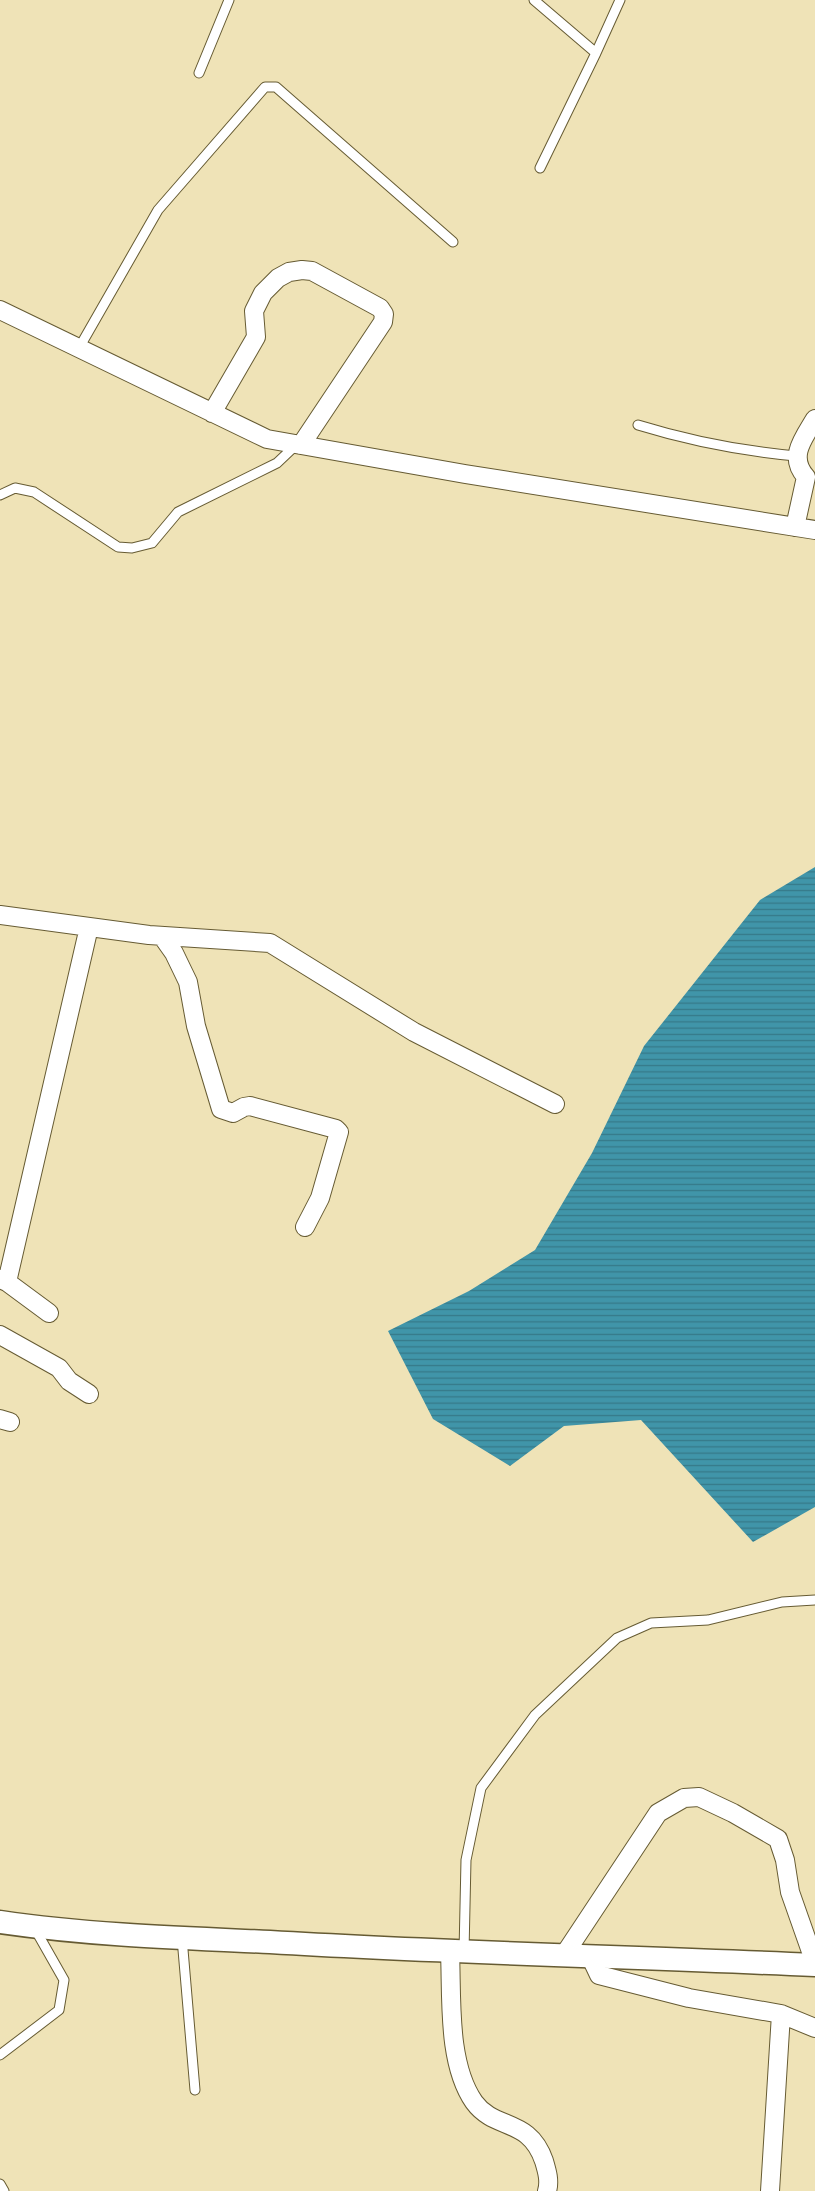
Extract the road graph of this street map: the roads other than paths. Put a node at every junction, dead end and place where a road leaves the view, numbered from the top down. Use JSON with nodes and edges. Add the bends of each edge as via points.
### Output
{"nodes":[{"id":1,"x":229,"y":0,"type":"edge"},
{"id":2,"x":534,"y":0,"type":"edge"},
{"id":3,"x":620,"y":0,"type":"edge"},
{"id":4,"x":596,"y":54,"type":"junction"},
{"id":5,"x":199,"y":72,"type":"dead end"},
{"id":6,"x":540,"y":168,"type":"dead end"},
{"id":7,"x":453,"y":242,"type":"dead end"},
{"id":8,"x":0,"y":310,"type":"edge"},
{"id":9,"x":79,"y":348,"type":"junction"},
{"id":10,"x":212,"y":413,"type":"junction"},
{"id":11,"x":815,"y":419,"type":"edge"},
{"id":12,"x":638,"y":425,"type":"dead end"},
{"id":13,"x":299,"y":445,"type":"junction"},
{"id":14,"x":796,"y":456,"type":"junction"},
{"id":15,"x":811,"y":483,"type":"edge"},
{"id":16,"x":0,"y":495,"type":"edge"},
{"id":17,"x":795,"y":527,"type":"junction"},
{"id":18,"x":815,"y":530,"type":"edge"},
{"id":19,"x":0,"y":915,"type":"edge"},
{"id":20,"x":89,"y":927,"type":"junction"},
{"id":21,"x":162,"y":936,"type":"junction"},
{"id":22,"x":555,"y":1104,"type":"dead end"},
{"id":23,"x":305,"y":1227,"type":"dead end"},
{"id":24,"x":4,"y":1281,"type":"edge"},
{"id":25,"x":49,"y":1313,"type":"dead end"},
{"id":26,"x":0,"y":1335,"type":"edge"},
{"id":27,"x":89,"y":1394,"type":"dead end"},
{"id":28,"x":815,"y":1600,"type":"edge"},
{"id":29,"x":0,"y":1922,"type":"edge"},
{"id":30,"x":34,"y":1927,"type":"junction"},
{"id":31,"x":182,"y":1938,"type":"junction"},
{"id":32,"x":457,"y":1952,"type":"junction"},
{"id":33,"x":564,"y":1955,"type":"junction"},
{"id":34,"x":590,"y":1956,"type":"junction"},
{"id":35,"x":815,"y":1964,"type":"edge"},
{"id":36,"x":781,"y":2014,"type":"junction"},
{"id":37,"x":815,"y":2028,"type":"edge"},
{"id":38,"x":0,"y":2055,"type":"edge"},
{"id":39,"x":195,"y":2090,"type":"dead end"},
{"id":40,"x":0,"y":2184,"type":"edge"},
{"id":41,"x":4,"y":2191,"type":"edge"},
{"id":42,"x":547,"y":2191,"type":"edge"},
{"id":43,"x":770,"y":2191,"type":"edge"}],
"edges":[{"from":1,"to":5,"type":"lane"},
{"from":2,"to":4,"type":"lane"},
{"from":3,"to":4,"type":"lane"},
{"from":4,"to":6,"type":"lane"},
{"from":7,"to":9,"type":"lane","via":[[276,87],[265,87],[158,210]]},
{"from":8,"to":9,"type":"street"},
{"from":9,"to":10,"type":"street"},
{"from":10,"to":13,"type":"street","via":[[267,439]]},
{"from":10,"to":13,"type":"street","via":[[256,337],[254,311],[262,293],[290,272],[312,271],[380,308],[384,314],[383,322]]},
{"from":11,"to":14,"type":"street"},
{"from":12,"to":14,"type":"lane","via":[[717,446]]},
{"from":13,"to":16,"type":"lane","via":[[277,463],[178,512],[152,543],[132,548],[118,547],[34,492],[15,488]]},
{"from":13,"to":17,"type":"street"},
{"from":14,"to":15,"type":"street","via":[[800,471]]},
{"from":15,"to":17,"type":"street"},
{"from":17,"to":18,"type":"street"},
{"from":19,"to":20,"type":"street"},
{"from":20,"to":21,"type":"street"},
{"from":20,"to":24,"type":"street"},
{"from":21,"to":22,"type":"street","via":[[270,943],[414,1032]]},
{"from":21,"to":23,"type":"street","via":[[188,982],[196,1026],[221,1108],[233,1113],[250,1106],[339,1132],[320,1198]]},
{"from":24,"to":25,"type":"street"},
{"from":26,"to":27,"type":"street","via":[[59,1368],[69,1381]]},
{"from":28,"to":32,"type":"lane","via":[[782,1602],[708,1620],[651,1623],[617,1638],[535,1715],[481,1788],[466,1860]]},
{"from":29,"to":30,"type":"street"},
{"from":30,"to":31,"type":"street"},
{"from":30,"to":38,"type":"lane","via":[[64,1980],[59,2010]]},
{"from":31,"to":32,"type":"street"},
{"from":31,"to":39,"type":"lane"},
{"from":32,"to":33,"type":"street"},
{"from":32,"to":42,"type":"street","via":[[452,2025],[459,2069],[466,2088],[483,2113],[528,2134],[547,2171]]},
{"from":33,"to":34,"type":"street"},
{"from":33,"to":35,"type":"street","via":[[658,1813],[684,1798],[699,1797],[778,1839],[790,1892]]},
{"from":34,"to":35,"type":"street"},
{"from":34,"to":36,"type":"street","via":[[599,1975],[689,1998]]},
{"from":36,"to":37,"type":"street"},
{"from":36,"to":43,"type":"street"},
{"from":40,"to":41,"type":"lane"}]}
